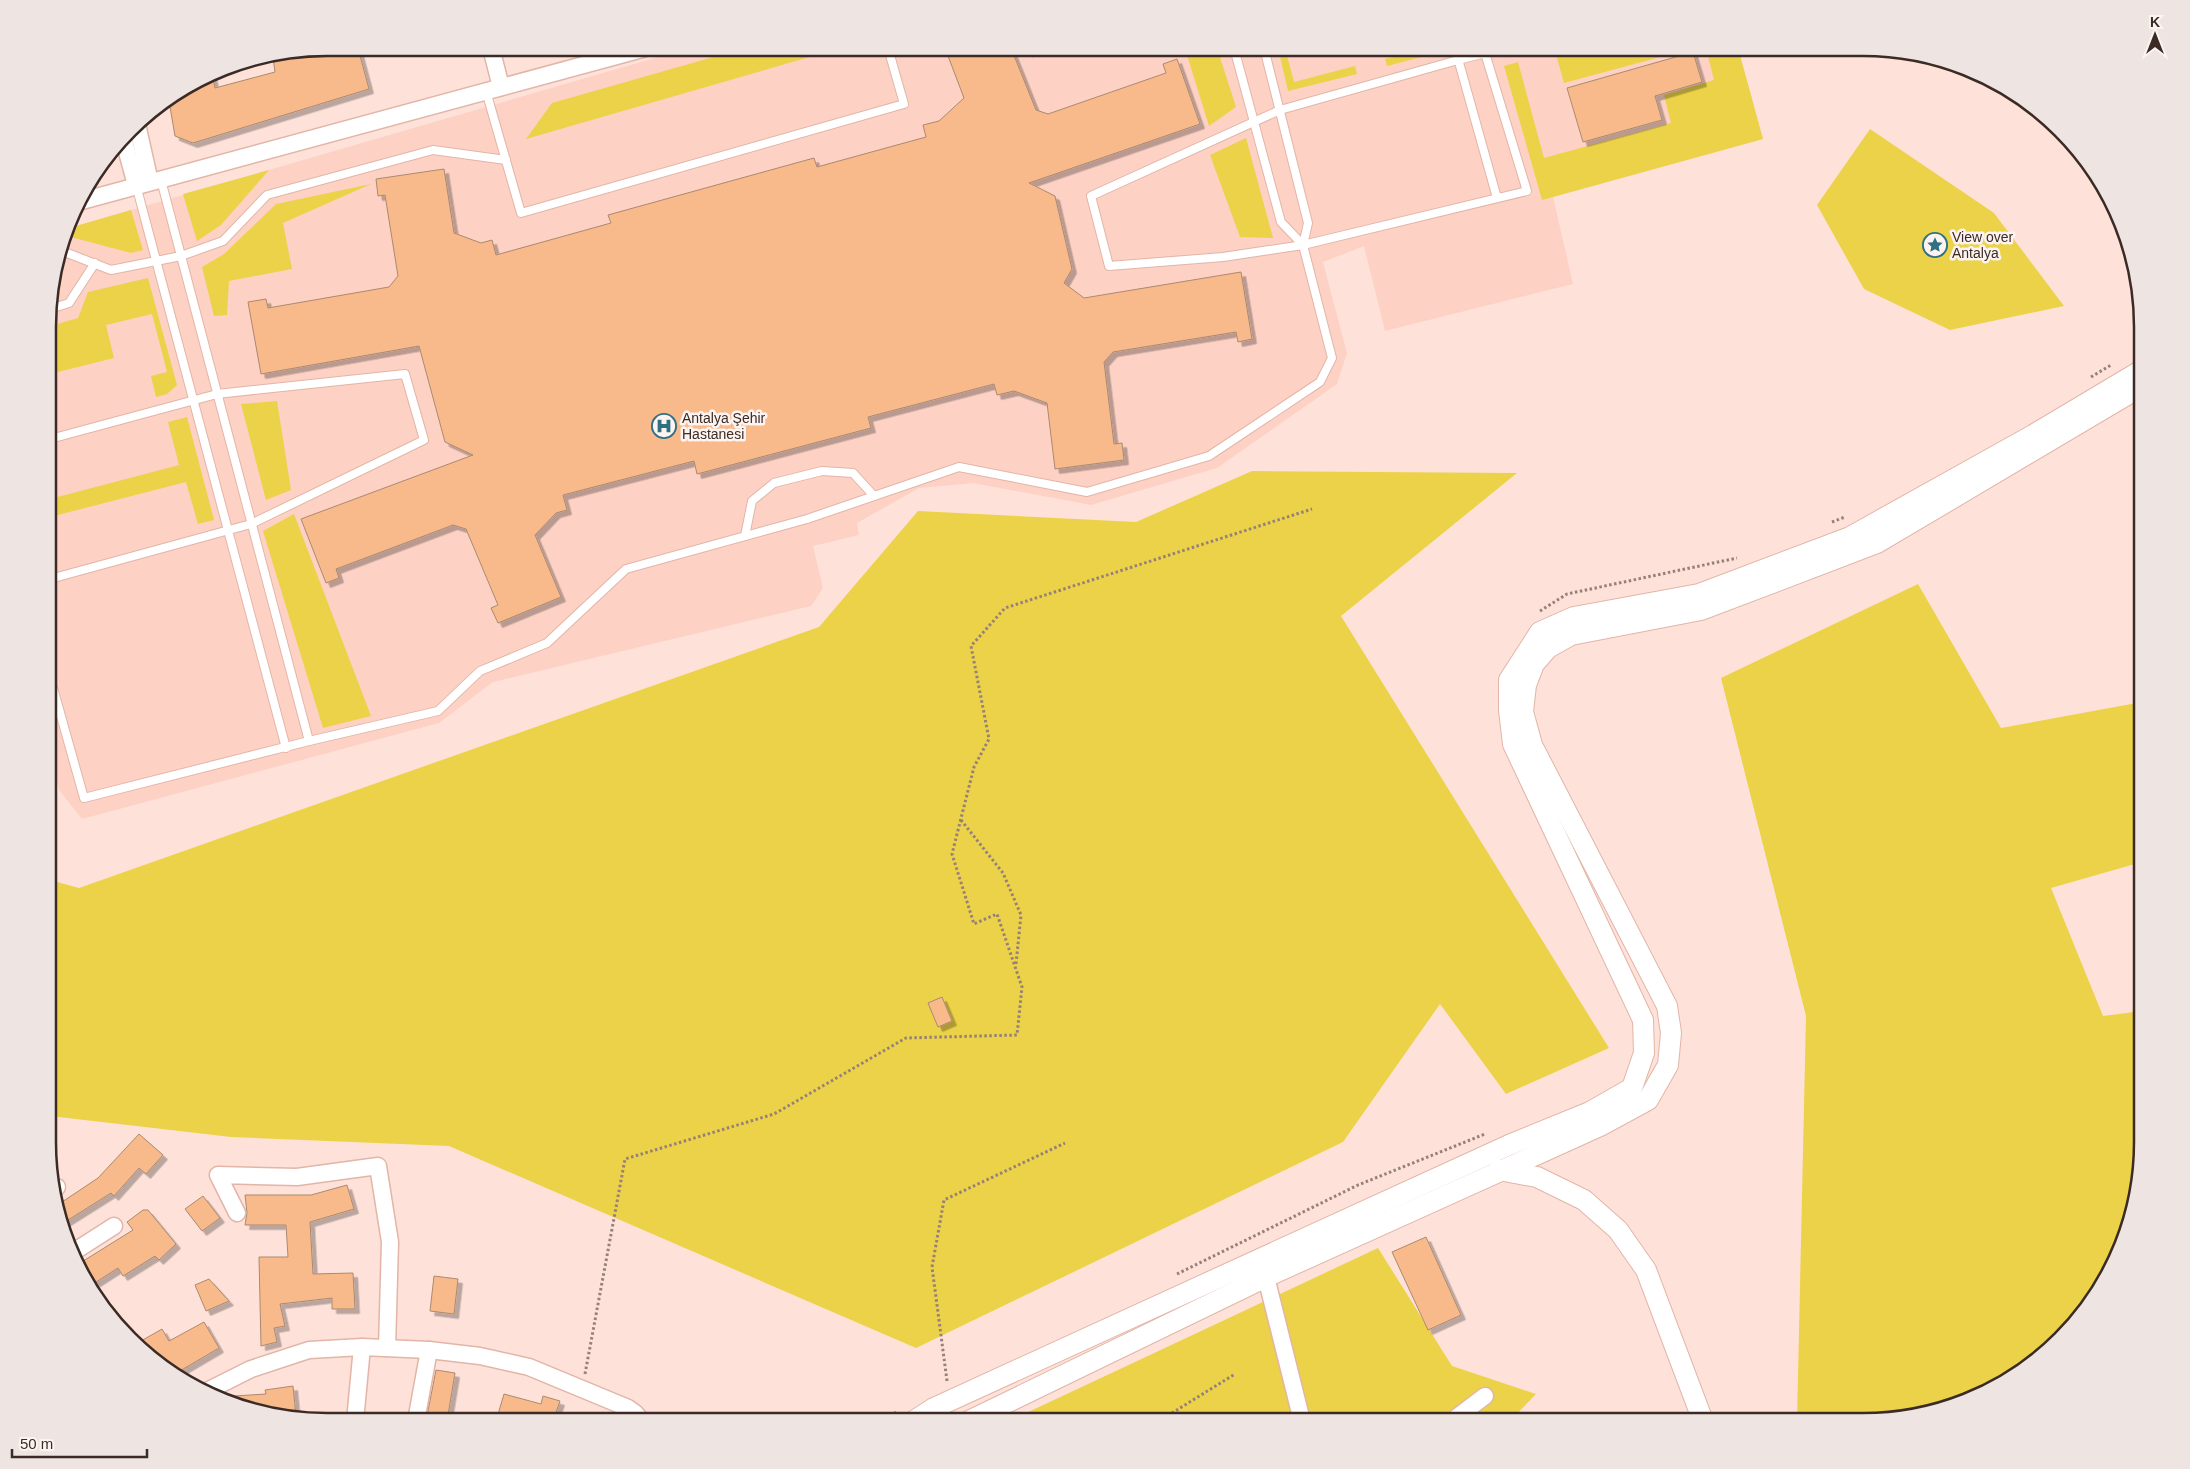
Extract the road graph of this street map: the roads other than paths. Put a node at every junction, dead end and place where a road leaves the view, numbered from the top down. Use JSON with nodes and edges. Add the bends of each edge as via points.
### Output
{"nodes":[{"id":1,"x":491,"y":56,"type":"edge"},
{"id":2,"x":616,"y":56,"type":"edge"},
{"id":3,"x":890,"y":56,"type":"edge"},
{"id":4,"x":1236,"y":56,"type":"edge"},
{"id":5,"x":1266,"y":56,"type":"edge"},
{"id":6,"x":1457,"y":56,"type":"edge"},
{"id":7,"x":1468,"y":56,"type":"edge"},
{"id":8,"x":1486,"y":56,"type":"edge"},
{"id":9,"x":1458,"y":60,"type":"junction"},
{"id":10,"x":493,"y":89,"type":"junction"},
{"id":11,"x":1280,"y":110,"type":"junction"},
{"id":12,"x":1254,"y":122,"type":"junction"},
{"id":13,"x":139,"y":133,"type":"edge"},
{"id":14,"x":127,"y":146,"type":"edge"},
{"id":15,"x":506,"y":160,"type":"junction"},
{"id":16,"x":149,"y":182,"type":"junction"},
{"id":17,"x":1497,"y":198,"type":"junction"},
{"id":18,"x":89,"y":199,"type":"edge"},
{"id":19,"x":1303,"y":244,"type":"junction"},
{"id":20,"x":67,"y":253,"type":"edge"},
{"id":21,"x":181,"y":256,"type":"junction"},
{"id":22,"x":156,"y":261,"type":"junction"},
{"id":23,"x":95,"y":263,"type":"junction"},
{"id":24,"x":57,"y":307,"type":"edge"},
{"id":25,"x":2134,"y":376,"type":"edge"},
{"id":26,"x":2134,"y":376,"type":"edge"},
{"id":27,"x":217,"y":394,"type":"junction"},
{"id":28,"x":194,"y":401,"type":"junction"},
{"id":29,"x":56,"y":437,"type":"edge"},
{"id":30,"x":874,"y":496,"type":"junction"},
{"id":31,"x":251,"y":524,"type":"junction"},
{"id":32,"x":228,"y":531,"type":"junction"},
{"id":33,"x":745,"y":536,"type":"junction"},
{"id":34,"x":56,"y":577,"type":"edge"},
{"id":35,"x":56,"y":698,"type":"edge"},
{"id":36,"x":309,"y":741,"type":"junction"},
{"id":37,"x":286,"y":748,"type":"junction"},
{"id":38,"x":1499,"y":1170,"type":"junction"},
{"id":39,"x":236,"y":1213,"type":"dead end"},
{"id":40,"x":114,"y":1226,"type":"dead end"},
{"id":41,"x":79,"y":1249,"type":"edge"},
{"id":42,"x":1266,"y":1277,"type":"junction"},
{"id":43,"x":362,"y":1347,"type":"junction"},
{"id":44,"x":387,"y":1348,"type":"junction"},
{"id":45,"x":428,"y":1350,"type":"junction"},
{"id":46,"x":214,"y":1388,"type":"edge"},
{"id":47,"x":1486,"y":1396,"type":"dead end"},
{"id":48,"x":356,"y":1413,"type":"edge"},
{"id":49,"x":418,"y":1413,"type":"edge"},
{"id":50,"x":635,"y":1413,"type":"edge"},
{"id":51,"x":918,"y":1413,"type":"edge"},
{"id":52,"x":986,"y":1413,"type":"edge"},
{"id":53,"x":1300,"y":1413,"type":"edge"},
{"id":54,"x":1463,"y":1413,"type":"edge"},
{"id":55,"x":1701,"y":1413,"type":"edge"}],
"edges":[{"from":1,"to":10,"type":"street"},
{"from":2,"to":10,"type":"street"},
{"from":3,"to":15,"type":"lane","via":[[904,104],[521,214]]},
{"from":4,"to":12,"type":"lane"},
{"from":5,"to":11,"type":"lane"},
{"from":6,"to":9,"type":"lane"},
{"from":7,"to":9,"type":"lane"},
{"from":8,"to":17,"type":"lane","via":[[1527,191]]},
{"from":9,"to":11,"type":"lane"},
{"from":9,"to":17,"type":"lane"},
{"from":10,"to":15,"type":"lane"},
{"from":10,"to":16,"type":"street"},
{"from":11,"to":12,"type":"lane"},
{"from":11,"to":19,"type":"lane","via":[[1308,223]]},
{"from":12,"to":19,"type":"lane","via":[[1280,222]]},
{"from":12,"to":19,"type":"lane","via":[[1091,196],[1109,266],[1223,257]]},
{"from":13,"to":16,"type":"street"},
{"from":14,"to":16,"type":"street"},
{"from":15,"to":21,"type":"lane","via":[[433,150],[267,195],[223,241]]},
{"from":16,"to":18,"type":"street"},
{"from":16,"to":21,"type":"lane"},
{"from":16,"to":22,"type":"lane"},
{"from":17,"to":19,"type":"lane"},
{"from":19,"to":30,"type":"lane","via":[[1332,358],[1320,382],[1209,456],[1087,492],[959,467]]},
{"from":20,"to":23,"type":"lane"},
{"from":21,"to":22,"type":"lane"},
{"from":21,"to":27,"type":"lane"},
{"from":22,"to":23,"type":"lane","via":[[111,270]]},
{"from":22,"to":28,"type":"lane"},
{"from":23,"to":24,"type":"lane","via":[[69,303]]},
{"from":25,"to":38,"type":"street","via":[[1877,543],[1701,610],[1571,635],[1548,648],[1534,664],[1526,685],[1523,712],[1532,745],[1667,1006],[1671,1034],[1668,1065],[1648,1100],[1600,1126]]},
{"from":26,"to":51,"type":"street","via":[[1850,537],[1700,594],[1574,617],[1540,632],[1521,658],[1509,680],[1513,744],[1643,1020],[1644,1054],[1632,1088],[1590,1112],[1491,1153]]},
{"from":27,"to":28,"type":"lane"},
{"from":27,"to":31,"type":"lane"},
{"from":27,"to":31,"type":"lane","via":[[406,374],[424,440]]},
{"from":28,"to":29,"type":"lane"},
{"from":28,"to":32,"type":"lane"},
{"from":30,"to":33,"type":"lane"},
{"from":30,"to":33,"type":"lane","via":[[853,473],[822,471],[774,483],[752,501]]},
{"from":31,"to":32,"type":"lane"},
{"from":31,"to":36,"type":"lane"},
{"from":32,"to":34,"type":"lane"},
{"from":32,"to":37,"type":"lane"},
{"from":33,"to":36,"type":"lane","via":[[626,569],[547,643],[480,671],[438,711]]},
{"from":35,"to":37,"type":"lane","via":[[84,798]]},
{"from":36,"to":37,"type":"lane"},
{"from":38,"to":42,"type":"street"},
{"from":38,"to":55,"type":"street","via":[[1537,1177],[1584,1200],[1618,1230],[1646,1270]]},
{"from":39,"to":44,"type":"street","via":[[218,1175],[297,1177],[378,1166],[390,1242]]},
{"from":40,"to":41,"type":"street"},
{"from":42,"to":52,"type":"street"},
{"from":42,"to":53,"type":"street"},
{"from":43,"to":44,"type":"street"},
{"from":43,"to":46,"type":"street","via":[[309,1350],[251,1369]]},
{"from":43,"to":48,"type":"street"},
{"from":44,"to":45,"type":"street"},
{"from":45,"to":49,"type":"street"},
{"from":45,"to":50,"type":"street","via":[[480,1356],[529,1367]]},
{"from":47,"to":54,"type":"street"}]}
